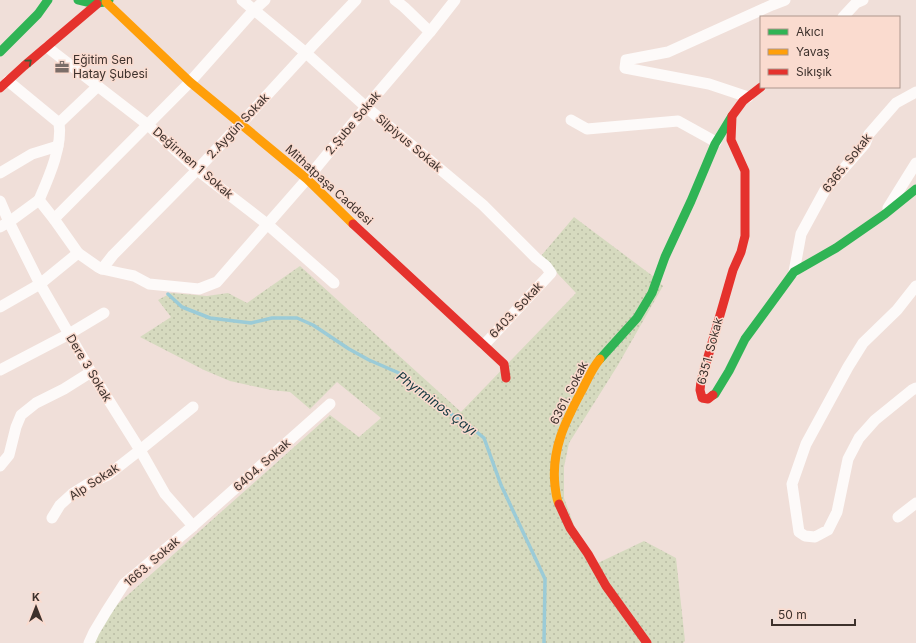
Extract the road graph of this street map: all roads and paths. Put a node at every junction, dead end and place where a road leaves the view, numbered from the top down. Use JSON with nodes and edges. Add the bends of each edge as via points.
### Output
{"nodes":[{"id":1,"x":48,"y":0,"type":"edge"},
{"id":2,"x":78,"y":0,"type":"edge"},
{"id":3,"x":242,"y":0,"type":"edge"},
{"id":4,"x":265,"y":0,"type":"edge"},
{"id":5,"x":356,"y":0,"type":"edge"},
{"id":6,"x":395,"y":0,"type":"edge"},
{"id":7,"x":455,"y":0,"type":"edge"},
{"id":8,"x":785,"y":0,"type":"edge"},
{"id":9,"x":863,"y":0,"type":"edge"},
{"id":10,"x":104,"y":2,"type":"edge"},
{"id":11,"x":254,"y":10,"type":"junction"},
{"id":12,"x":844,"y":16,"type":"edge"},
{"id":13,"x":430,"y":32,"type":"junction"},
{"id":14,"x":48,"y":47,"type":"junction"},
{"id":15,"x":0,"y":52,"type":"edge"},
{"id":16,"x":306,"y":53,"type":"junction"},
{"id":17,"x":190,"y":82,"type":"junction"},
{"id":18,"x":4,"y":85,"type":"edge"},
{"id":19,"x":98,"y":86,"type":"junction"},
{"id":20,"x":760,"y":88,"type":"edge"},
{"id":21,"x":916,"y":92,"type":"edge"},
{"id":22,"x":748,"y":97,"type":"junction"},
{"id":23,"x":366,"y":107,"type":"junction"},
{"id":24,"x":732,"y":116,"type":"junction"},
{"id":25,"x":571,"y":120,"type":"dead end"},
{"id":26,"x":59,"y":123,"type":"junction"},
{"id":27,"x":240,"y":124,"type":"junction"},
{"id":28,"x":148,"y":125,"type":"junction"},
{"id":29,"x":716,"y":142,"type":"junction"},
{"id":30,"x":58,"y":146,"type":"junction"},
{"id":31,"x":916,"y":163,"type":"edge"},
{"id":32,"x":197,"y":170,"type":"junction"},
{"id":33,"x":0,"y":173,"type":"edge"},
{"id":34,"x":307,"y":179,"type":"junction"},
{"id":35,"x":916,"y":189,"type":"edge"},
{"id":36,"x":40,"y":200,"type":"junction"},
{"id":37,"x":0,"y":201,"type":"edge"},
{"id":38,"x":884,"y":214,"type":"junction"},
{"id":39,"x":54,"y":219,"type":"junction"},
{"id":40,"x":4,"y":224,"type":"edge"},
{"id":41,"x":267,"y":224,"type":"junction"},
{"id":42,"x":78,"y":253,"type":"junction"},
{"id":43,"x":536,"y":258,"type":"joint"},
{"id":44,"x":102,"y":269,"type":"junction"},
{"id":45,"x":794,"y":272,"type":"junction"},
{"id":46,"x":334,"y":283,"type":"dead end"},
{"id":47,"x":40,"y":284,"type":"junction"},
{"id":48,"x":916,"y":286,"type":"edge"},
{"id":49,"x":0,"y":307,"type":"edge"},
{"id":50,"x":104,"y":313,"type":"dead end"},
{"id":51,"x":69,"y":334,"type":"junction"},
{"id":52,"x":484,"y":345,"type":"junction"},
{"id":53,"x":0,"y":370,"type":"edge"},
{"id":54,"x":91,"y":372,"type":"junction"},
{"id":55,"x":506,"y":378,"type":"dead end"},
{"id":56,"x":915,"y":391,"type":"edge"},
{"id":57,"x":330,"y":404,"type":"dead end"},
{"id":58,"x":193,"y":407,"type":"dead end"},
{"id":59,"x":140,"y":450,"type":"junction"},
{"id":60,"x":0,"y":466,"type":"edge"},
{"id":61,"x":916,"y":503,"type":"edge"},
{"id":62,"x":898,"y":517,"type":"dead end"},
{"id":63,"x":52,"y":518,"type":"dead end"},
{"id":64,"x":193,"y":526,"type":"junction"},
{"id":65,"x":89,"y":643,"type":"edge"},
{"id":66,"x":647,"y":643,"type":"edge"}],
"edges":[{"from":1,"to":15,"type":"street","via":[[38,14]]},
{"from":2,"to":10,"type":"street","via":[[87,3]]},
{"from":3,"to":11,"type":"street","name":"Silpiyus Sokak"},
{"from":4,"to":11,"type":"street"},
{"from":5,"to":16,"type":"street","name":"2.Aygün Sokak"},
{"from":6,"to":13,"type":"street"},
{"from":7,"to":13,"type":"street","name":"2.Şube Sokak"},
{"from":8,"to":22,"type":"street","via":[[668,52],[626,60],[625,68],[708,84]]},
{"from":9,"to":12,"type":"street","via":[[856,3]]},
{"from":10,"to":14,"type":"street"},
{"from":10,"to":17,"type":"street","name":"Mithatpaşa Caddesi"},
{"from":11,"to":16,"type":"street","name":"Silpiyus Sokak"},
{"from":11,"to":17,"type":"street"},
{"from":13,"to":23,"type":"street","name":"2.Şube Sokak"},
{"from":18,"to":14,"type":"street","one_way":true},
{"from":14,"to":19,"type":"street","name":"Değirmen 1 Sokak"},
{"from":16,"to":23,"type":"street","name":"Silpiyus Sokak"},
{"from":16,"to":27,"type":"street","name":"2.Aygün Sokak"},
{"from":17,"to":27,"type":"street","name":"Mithatpaşa Caddesi"},
{"from":17,"to":28,"type":"street"},
{"from":18,"to":26,"type":"street"},
{"from":19,"to":26,"type":"street"},
{"from":19,"to":28,"type":"street","name":"Değirmen 1 Sokak"},
{"from":20,"to":22,"type":"street"},
{"from":21,"to":45,"type":"street","name":"6365. Sokak","via":[[896,103],[825,190],[801,234]]},
{"from":22,"to":24,"type":"street"},
{"from":23,"to":34,"type":"street","name":"2.Şube Sokak"},
{"from":23,"to":43,"type":"street","name":"Silpiyus Sokak","via":[[483,205]]},
{"from":24,"to":29,"type":"street","name":"6361. Sokak"},
{"from":24,"to":45,"type":"street","name":"6351. Sokak","via":[[731,140],[745,171],[745,236],[701,381],[702,398],[708,399],[715,394],[745,339]]},
{"from":25,"to":29,"type":"street","via":[[587,129],[678,121]]},
{"from":26,"to":30,"type":"street","via":[[61,131]]},
{"from":27,"to":32,"type":"street","name":"2.Aygün Sokak"},
{"from":27,"to":34,"type":"street","name":"Mithatpaşa Caddesi"},
{"from":28,"to":32,"type":"street","name":"Değirmen 1 Sokak"},
{"from":28,"to":39,"type":"street"},
{"from":29,"to":66,"type":"street","name":"6361. Sokak","via":[[665,256],[652,293],[637,318],[598,362],[567,419],[559,441],[554,473],[557,500],[570,528],[606,586]]},
{"from":30,"to":33,"type":"street","via":[[32,154]]},
{"from":30,"to":36,"type":"street"},
{"from":31,"to":38,"type":"street"},
{"from":32,"to":41,"type":"street","name":"Değirmen 1 Sokak"},
{"from":32,"to":44,"type":"street","name":"2.Aygün Sokak"},
{"from":34,"to":41,"type":"street","name":"2.Şube Sokak"},
{"from":34,"to":52,"type":"street","name":"Mithatpaşa Caddesi"},
{"from":35,"to":38,"type":"street","name":"6351. Sokak"},
{"from":36,"to":39,"type":"street"},
{"from":36,"to":40,"type":"street"},
{"from":37,"to":40,"type":"street","name":"Dere 3 Sokak"},
{"from":38,"to":45,"type":"street","name":"6351. Sokak","via":[[836,248]]},
{"from":39,"to":42,"type":"street"},
{"from":40,"to":47,"type":"street","name":"Dere 3 Sokak"},
{"from":41,"to":44,"type":"street","name":"2.Şube Sokak","via":[[217,282],[199,289],[149,284],[134,276]]},
{"from":41,"to":46,"type":"street","name":"Değirmen 1 Sokak"},
{"from":42,"to":44,"type":"street"},
{"from":42,"to":47,"type":"street"},
{"from":43,"to":52,"type":"street","name":"6403. Sokak","via":[[551,273]]},
{"from":47,"to":49,"type":"street"},
{"from":47,"to":51,"type":"street","name":"Dere 3 Sokak"},
{"from":48,"to":56,"type":"street","via":[[897,310],[863,343],[806,444],[792,484],[799,532],[805,536],[815,537],[828,530],[837,512],[848,459],[859,438],[875,420]]},
{"from":50,"to":51,"type":"street"},
{"from":51,"to":53,"type":"street"},
{"from":51,"to":54,"type":"street","name":"Dere 3 Sokak"},
{"from":52,"to":55,"type":"street","name":"Mithatpaşa Caddesi","via":[[504,364]]},
{"from":54,"to":59,"type":"street","name":"Dere 3 Sokak"},
{"from":54,"to":60,"type":"street","via":[[36,403],[22,415],[9,455]]},
{"from":57,"to":64,"type":"street","name":"6404. Sokak"},
{"from":58,"to":59,"type":"street","name":"Alp Sokak"},
{"from":59,"to":63,"type":"street","name":"Alp Sokak","via":[[108,474],[72,494],[60,505]]},
{"from":59,"to":64,"type":"street","name":"Dere 3 Sokak","via":[[166,494]]},
{"from":61,"to":62,"type":"street"},
{"from":64,"to":65,"type":"street","name":"1663. Sokak","via":[[124,584]]}]}
